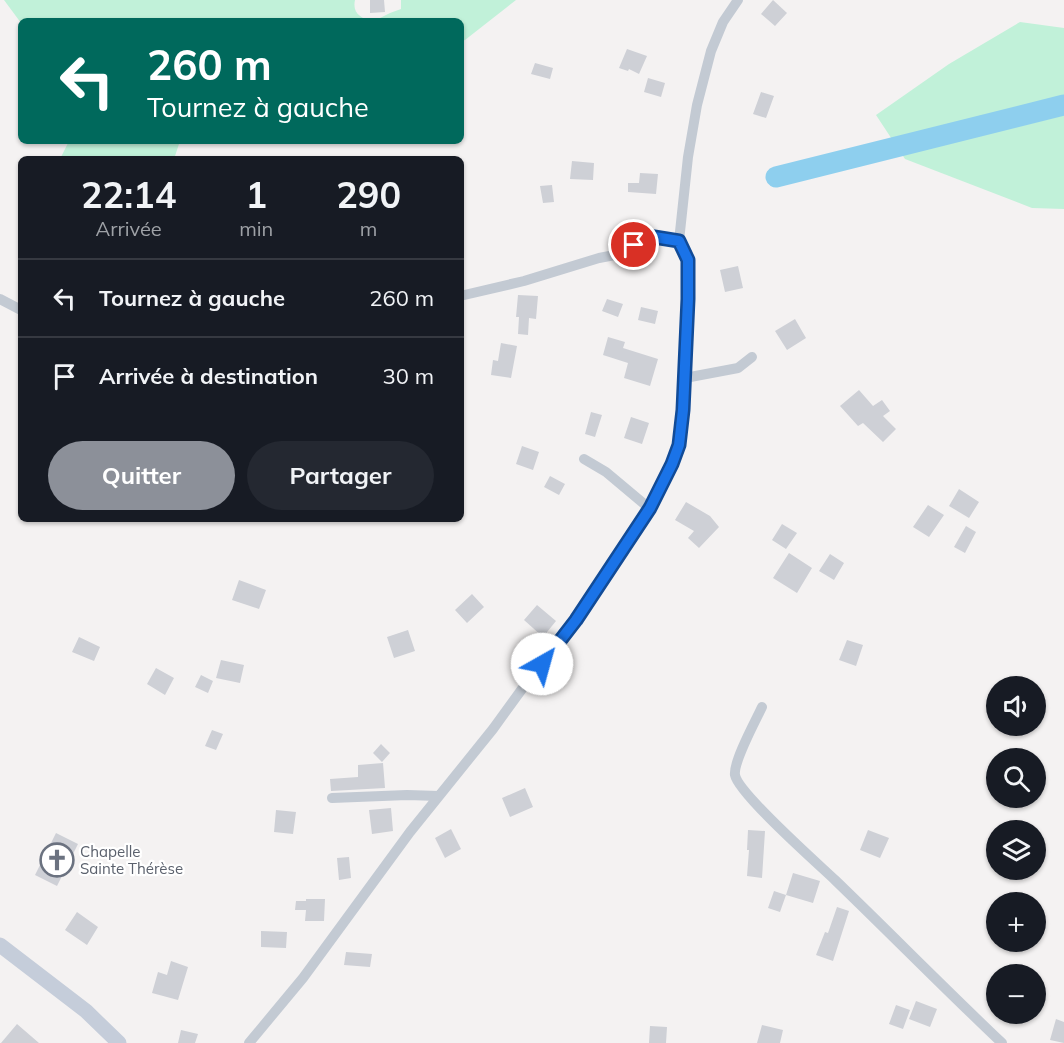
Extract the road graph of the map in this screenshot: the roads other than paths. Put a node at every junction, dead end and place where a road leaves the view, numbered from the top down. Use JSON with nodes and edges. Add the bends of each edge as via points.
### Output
{"nodes":[{"id":1,"x":738,"y":0,"type":"edge"},
{"id":2,"x":679,"y":241,"type":"junction"},
{"id":3,"x":464,"y":295,"type":"edge"},
{"id":4,"x":0,"y":299,"type":"edge"},
{"id":5,"x":18,"y":308,"type":"edge"},
{"id":6,"x":752,"y":357,"type":"dead end"},
{"id":7,"x":684,"y":378,"type":"junction"},
{"id":8,"x":584,"y":459,"type":"dead end"},
{"id":9,"x":650,"y":508,"type":"junction"},
{"id":10,"x":762,"y":707,"type":"dead end"},
{"id":11,"x":439,"y":796,"type":"junction"},
{"id":12,"x":332,"y":798,"type":"dead end"},
{"id":13,"x":0,"y":945,"type":"edge"},
{"id":14,"x":119,"y":1043,"type":"edge"},
{"id":15,"x":249,"y":1043,"type":"edge"},
{"id":16,"x":1002,"y":1043,"type":"edge"}],
"edges":[{"from":1,"to":2,"type":"street","via":[[711,51],[697,105]]},
{"from":2,"to":3,"type":"street","via":[[648,236],[620,254]]},
{"from":2,"to":7,"type":"street","via":[[688,260]]},
{"from":4,"to":5,"type":"street"},
{"from":6,"to":7,"type":"street","via":[[738,368]]},
{"from":7,"to":9,"type":"street","via":[[679,445]]},
{"from":8,"to":9,"type":"street"},
{"from":9,"to":11,"type":"street","via":[[576,620]]},
{"from":10,"to":16,"type":"street","via":[[736,763],[739,784]]},
{"from":11,"to":12,"type":"street"},
{"from":11,"to":15,"type":"street","via":[[303,978]]},
{"from":13,"to":14,"type":"main road","via":[[86,1011]]}]}
